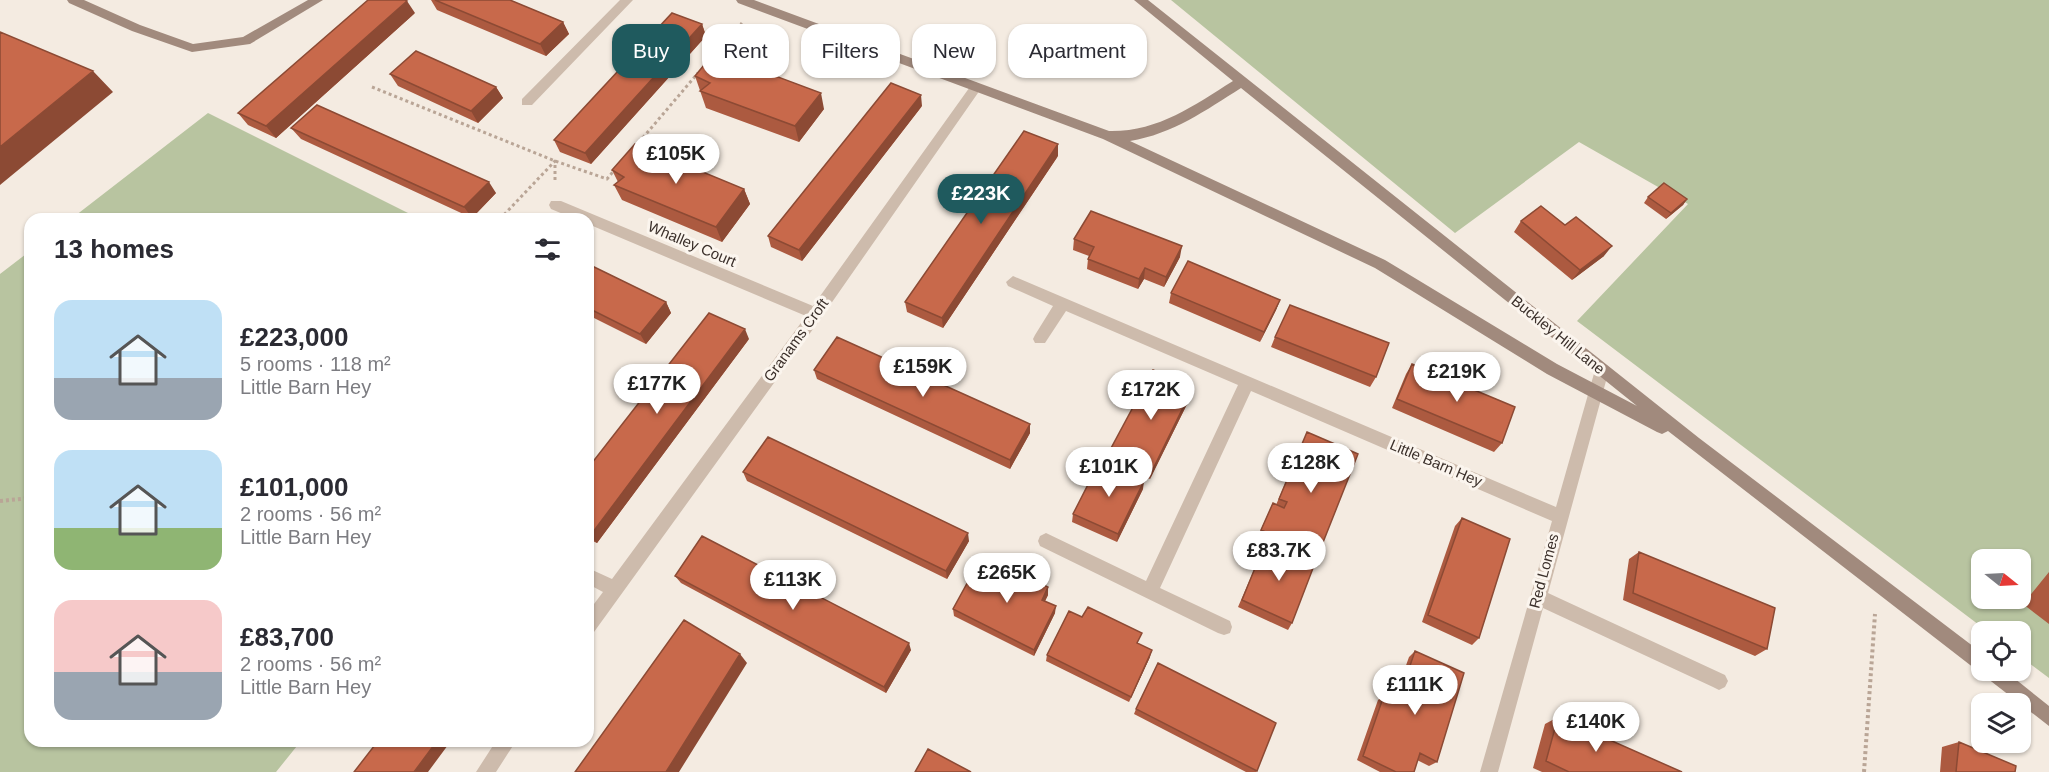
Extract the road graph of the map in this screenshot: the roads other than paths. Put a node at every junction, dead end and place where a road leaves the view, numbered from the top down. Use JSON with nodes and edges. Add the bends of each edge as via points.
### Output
{"nodes":[{"id":1,"x":73,"y":0,"type":"edge"},
{"id":2,"x":317,"y":0,"type":"edge"},
{"id":3,"x":627,"y":0,"type":"edge"},
{"id":4,"x":742,"y":0,"type":"edge"},
{"id":5,"x":1140,"y":0,"type":"edge"},
{"id":6,"x":1241,"y":82,"type":"junction"},
{"id":7,"x":976,"y":87,"type":"junction"},
{"id":8,"x":527,"y":102,"type":"dead end"},
{"id":9,"x":1108,"y":136,"type":"junction"},
{"id":10,"x":556,"y":205,"type":"road end"},
{"id":11,"x":575,"y":213,"type":"edge"},
{"id":12,"x":594,"y":221,"type":"edge"},
{"id":13,"x":1013,"y":282,"type":"dead end"},
{"id":14,"x":1063,"y":303,"type":"junction"},
{"id":15,"x":816,"y":314,"type":"junction"},
{"id":16,"x":1040,"y":339,"type":"dead end"},
{"id":17,"x":1602,"y":370,"type":"junction"},
{"id":18,"x":1247,"y":383,"type":"junction"},
{"id":19,"x":1596,"y":392,"type":"junction"},
{"id":20,"x":1694,"y":443,"type":"junction"},
{"id":21,"x":1559,"y":516,"type":"junction"},
{"id":22,"x":1046,"y":541,"type":"dead end"},
{"id":23,"x":594,"y":579,"type":"edge"},
{"id":24,"x":614,"y":589,"type":"junction"},
{"id":25,"x":1150,"y":591,"type":"junction"},
{"id":26,"x":1538,"y":597,"type":"junction"},
{"id":27,"x":594,"y":617,"type":"edge"},
{"id":28,"x":1224,"y":627,"type":"dead end"},
{"id":29,"x":1971,"y":656,"type":"edge"},
{"id":30,"x":1719,"y":681,"type":"dead end"},
{"id":31,"x":2004,"y":681,"type":"edge"},
{"id":32,"x":2049,"y":717,"type":"edge"},
{"id":33,"x":503,"y":747,"type":"edge"},
{"id":34,"x":485,"y":772,"type":"edge"},
{"id":35,"x":1489,"y":772,"type":"edge"}],
"edges":[{"from":1,"to":2,"type":"street","via":[[192,48],[246,41]]},
{"from":3,"to":8,"type":"street"},
{"from":4,"to":7,"type":"street"},
{"from":5,"to":6,"type":"street","name":"Buckley Hill Lane"},
{"from":6,"to":9,"type":"street","via":[[1157,131],[1133,137]]},
{"from":6,"to":17,"type":"street","name":"Buckley Hill Lane"},
{"from":7,"to":9,"type":"street"},
{"from":7,"to":15,"type":"street","name":"Granams Croft"},
{"from":9,"to":19,"type":"street","via":[[1380,264],[1551,369]]},
{"from":10,"to":11,"type":"street","name":"Whalley Court"},
{"from":12,"to":15,"type":"street","name":"Whalley Court"},
{"from":13,"to":14,"type":"street","name":"Little Barn Hey"},
{"from":14,"to":16,"type":"street"},
{"from":14,"to":18,"type":"street","name":"Little Barn Hey"},
{"from":15,"to":24,"type":"street","name":"Granams Croft"},
{"from":17,"to":19,"type":"street","name":"Red Lomes"},
{"from":17,"to":20,"type":"street","name":"Buckley Hill Lane"},
{"from":18,"to":21,"type":"street","name":"Little Barn Hey"},
{"from":18,"to":25,"type":"street"},
{"from":19,"to":20,"type":"street"},
{"from":19,"to":21,"type":"street","name":"Red Lomes"},
{"from":20,"to":29,"type":"street","name":"Buckley Hill Lane"},
{"from":21,"to":26,"type":"street","name":"Red Lomes"},
{"from":22,"to":25,"type":"street"},
{"from":23,"to":24,"type":"street"},
{"from":24,"to":27,"type":"street","name":"Granams Croft"},
{"from":25,"to":28,"type":"street"},
{"from":26,"to":30,"type":"street"},
{"from":26,"to":35,"type":"street","name":"Red Lomes"},
{"from":31,"to":32,"type":"street"},
{"from":33,"to":34,"type":"street"}]}
